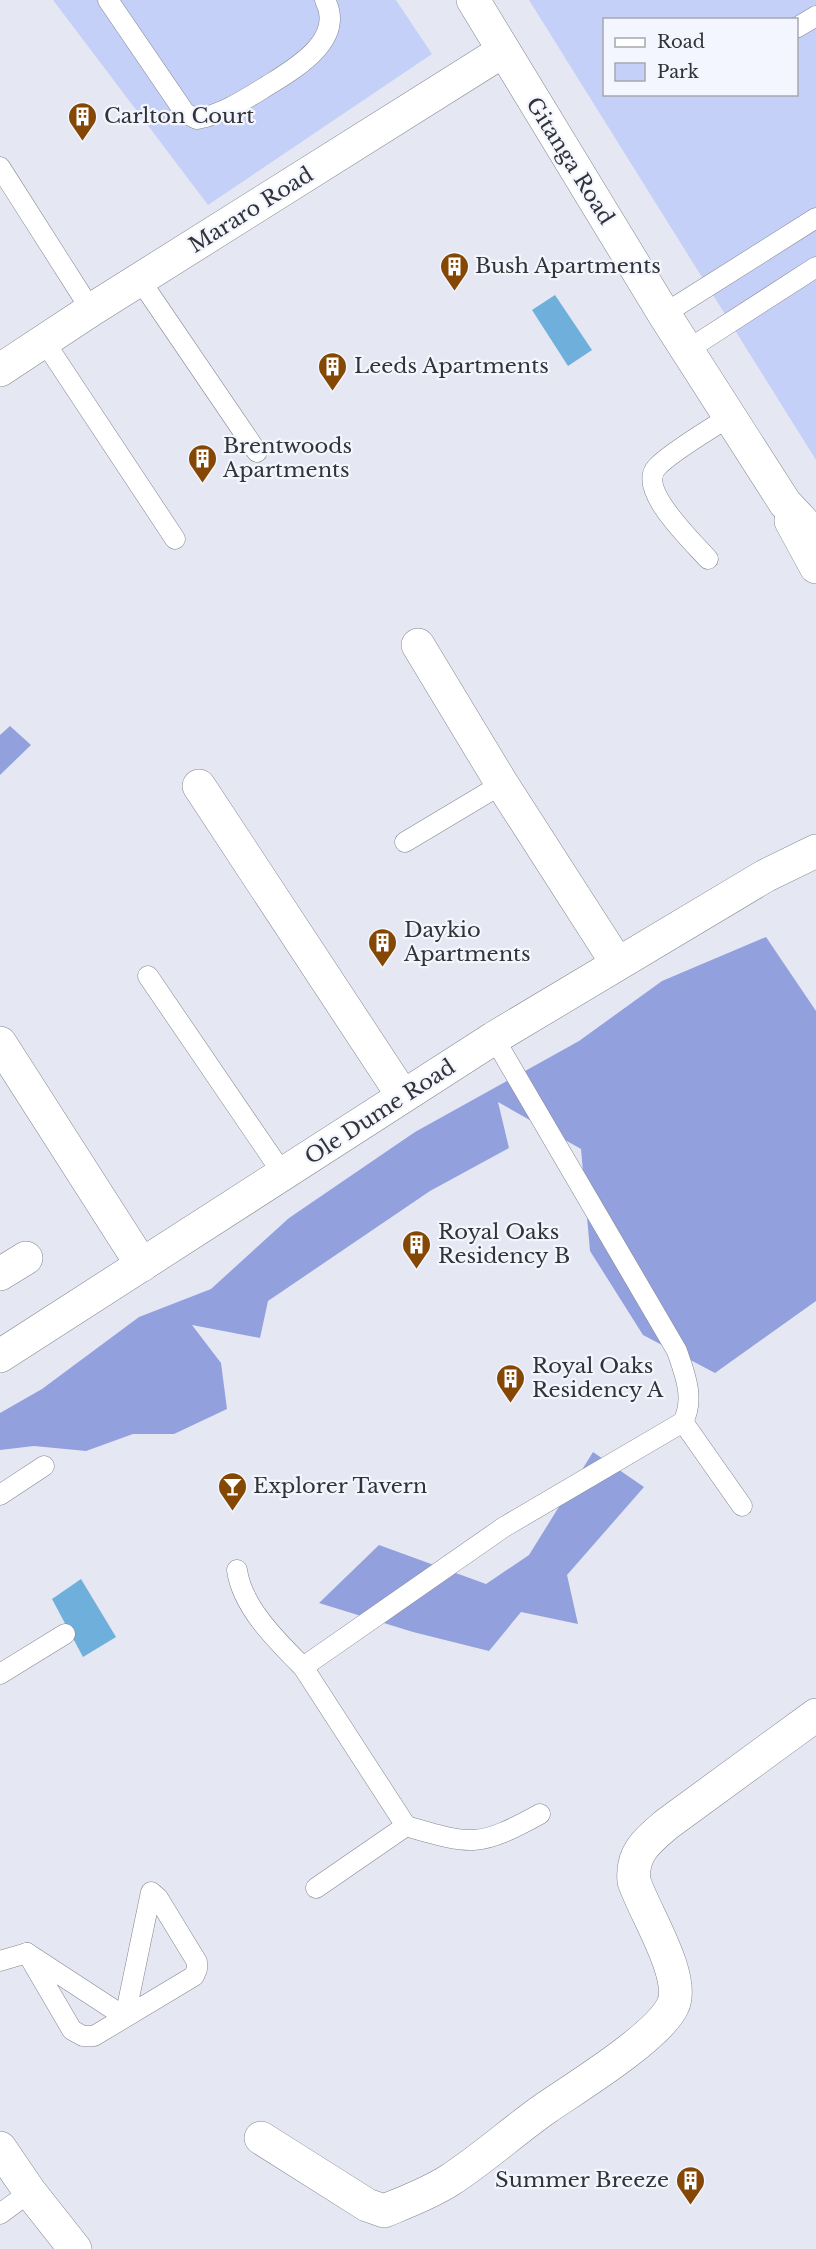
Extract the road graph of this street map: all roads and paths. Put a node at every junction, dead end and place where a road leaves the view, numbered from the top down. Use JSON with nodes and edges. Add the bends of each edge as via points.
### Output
{"nodes":[{"id":1,"x":108,"y":0,"type":"edge"},
{"id":2,"x":325,"y":0,"type":"edge"},
{"id":3,"x":472,"y":0,"type":"edge"},
{"id":4,"x":816,"y":16,"type":"edge"},
{"id":5,"x":798,"y":27,"type":"edge"},
{"id":6,"x":503,"y":51,"type":"junction"},
{"id":7,"x":0,"y":167,"type":"edge"},
{"id":8,"x":816,"y":218,"type":"edge"},
{"id":9,"x":816,"y":267,"type":"edge"},
{"id":10,"x":140,"y":280,"type":"junction"},
{"id":11,"x":91,"y":310,"type":"junction"},
{"id":12,"x":664,"y":314,"type":"junction"},
{"id":13,"x":44,"y":341,"type":"junction"},
{"id":14,"x":689,"y":349,"type":"junction"},
{"id":15,"x":0,"y":370,"type":"edge"},
{"id":16,"x":730,"y":416,"type":"junction"},
{"id":17,"x":257,"y":452,"type":"dead end"},
{"id":18,"x":785,"y":503,"type":"junction"},
{"id":19,"x":816,"y":536,"type":"edge"},
{"id":20,"x":175,"y":539,"type":"dead end"},
{"id":21,"x":708,"y":559,"type":"dead end"},
{"id":22,"x":816,"y":567,"type":"edge"},
{"id":23,"x":418,"y":645,"type":"dead end"},
{"id":24,"x":502,"y":784,"type":"junction"},
{"id":25,"x":199,"y":786,"type":"dead end"},
{"id":26,"x":816,"y":838,"type":"edge"},
{"id":27,"x":405,"y":842,"type":"dead end"},
{"id":28,"x":816,"y":851,"type":"edge"},
{"id":29,"x":765,"y":876,"type":"junction"},
{"id":30,"x":617,"y":963,"type":"junction"},
{"id":31,"x":148,"y":976,"type":"dead end"},
{"id":32,"x":494,"y":1038,"type":"junction"},
{"id":33,"x":0,"y":1043,"type":"edge"},
{"id":34,"x":403,"y":1096,"type":"junction"},
{"id":35,"x":283,"y":1174,"type":"junction"},
{"id":36,"x":142,"y":1265,"type":"junction"},
{"id":37,"x":0,"y":1356,"type":"edge"},
{"id":38,"x":683,"y":1422,"type":"junction"},
{"id":39,"x":44,"y":1466,"type":"dead end"},
{"id":40,"x":0,"y":1495,"type":"edge"},
{"id":41,"x":742,"y":1506,"type":"dead end"},
{"id":42,"x":237,"y":1570,"type":"dead end"},
{"id":43,"x":64,"y":1634,"type":"dead end"},
{"id":44,"x":303,"y":1667,"type":"junction"},
{"id":45,"x":0,"y":1674,"type":"edge"},
{"id":46,"x":816,"y":1715,"type":"edge"},
{"id":47,"x":540,"y":1814,"type":"dead end"},
{"id":48,"x":406,"y":1826,"type":"junction"},
{"id":49,"x":316,"y":1888,"type":"dead end"},
{"id":50,"x":27,"y":1953,"type":"junction"},
{"id":51,"x":0,"y":1961,"type":"edge"},
{"id":52,"x":125,"y":2017,"type":"junction"},
{"id":53,"x":261,"y":2138,"type":"dead end"},
{"id":54,"x":0,"y":2148,"type":"edge"},
{"id":55,"x":30,"y":2192,"type":"junction"},
{"id":56,"x":0,"y":2214,"type":"edge"},
{"id":57,"x":75,"y":2249,"type":"edge"}],
"edges":[{"from":1,"to":2,"type":"lane","via":[[185,113],[197,119],[228,110],[301,65],[326,34],[329,22]]},
{"from":3,"to":6,"type":"street","name":"Gitanga Road"},
{"from":4,"to":5,"type":"lane"},
{"from":6,"to":10,"type":"street","name":"Mararo Road"},
{"from":6,"to":12,"type":"street","name":"Gitanga Road"},
{"from":7,"to":11,"type":"lane"},
{"from":8,"to":12,"type":"lane"},
{"from":9,"to":14,"type":"lane"},
{"from":10,"to":11,"type":"street","name":"Mararo Road"},
{"from":10,"to":17,"type":"lane"},
{"from":11,"to":13,"type":"street","name":"Mararo Road"},
{"from":12,"to":14,"type":"street","name":"Gitanga Road"},
{"from":13,"to":15,"type":"street","name":"Mararo Road"},
{"from":13,"to":20,"type":"lane"},
{"from":14,"to":16,"type":"street","name":"Gitanga Road"},
{"from":16,"to":18,"type":"street","name":"Gitanga Road"},
{"from":16,"to":21,"type":"lane","via":[[656,468],[651,483],[657,499]]},
{"from":18,"to":19,"type":"street","name":"Gitanga Road"},
{"from":18,"to":22,"type":"street","name":"Gitanga Road","via":[[794,530]]},
{"from":23,"to":24,"type":"street"},
{"from":24,"to":27,"type":"lane"},
{"from":24,"to":30,"type":"street"},
{"from":25,"to":34,"type":"street"},
{"from":26,"to":29,"type":"street"},
{"from":28,"to":29,"type":"street"},
{"from":29,"to":30,"type":"street","name":"Ole Dume Road"},
{"from":30,"to":32,"type":"street","name":"Ole Dume Road"},
{"from":31,"to":35,"type":"lane"},
{"from":32,"to":34,"type":"street","name":"Ole Dume Road"},
{"from":32,"to":38,"type":"lane","via":[[677,1351],[687,1379],[689,1411]]},
{"from":33,"to":36,"type":"street"},
{"from":34,"to":35,"type":"street","name":"Ole Dume Road"},
{"from":35,"to":36,"type":"street","name":"Ole Dume Road"},
{"from":36,"to":37,"type":"street","name":"Ole Dume Road"},
{"from":38,"to":41,"type":"lane"},
{"from":38,"to":44,"type":"lane","via":[[504,1527]]},
{"from":39,"to":40,"type":"lane"},
{"from":42,"to":44,"type":"lane","via":[[241,1588],[255,1610]]},
{"from":43,"to":45,"type":"lane"},
{"from":44,"to":48,"type":"lane"},
{"from":46,"to":53,"type":"street","via":[[667,1824],[637,1854],[634,1881],[667,1957],[675,1995],[673,2006],[656,2026],[603,2070],[450,2181],[384,2211],[367,2205]]},
{"from":47,"to":48,"type":"lane","via":[[501,1836],[468,1842]]},
{"from":48,"to":49,"type":"lane"},
{"from":50,"to":51,"type":"lane"},
{"from":50,"to":52,"type":"lane"},
{"from":50,"to":52,"type":"lane","via":[[72,2030],[94,2036]]},
{"from":52,"to":52,"type":"lane","via":[[146,1915],[151,1892],[197,1962],[197,1969],[194,1976]]},
{"from":54,"to":55,"type":"street"},
{"from":55,"to":56,"type":"lane"},
{"from":55,"to":57,"type":"street"}]}
